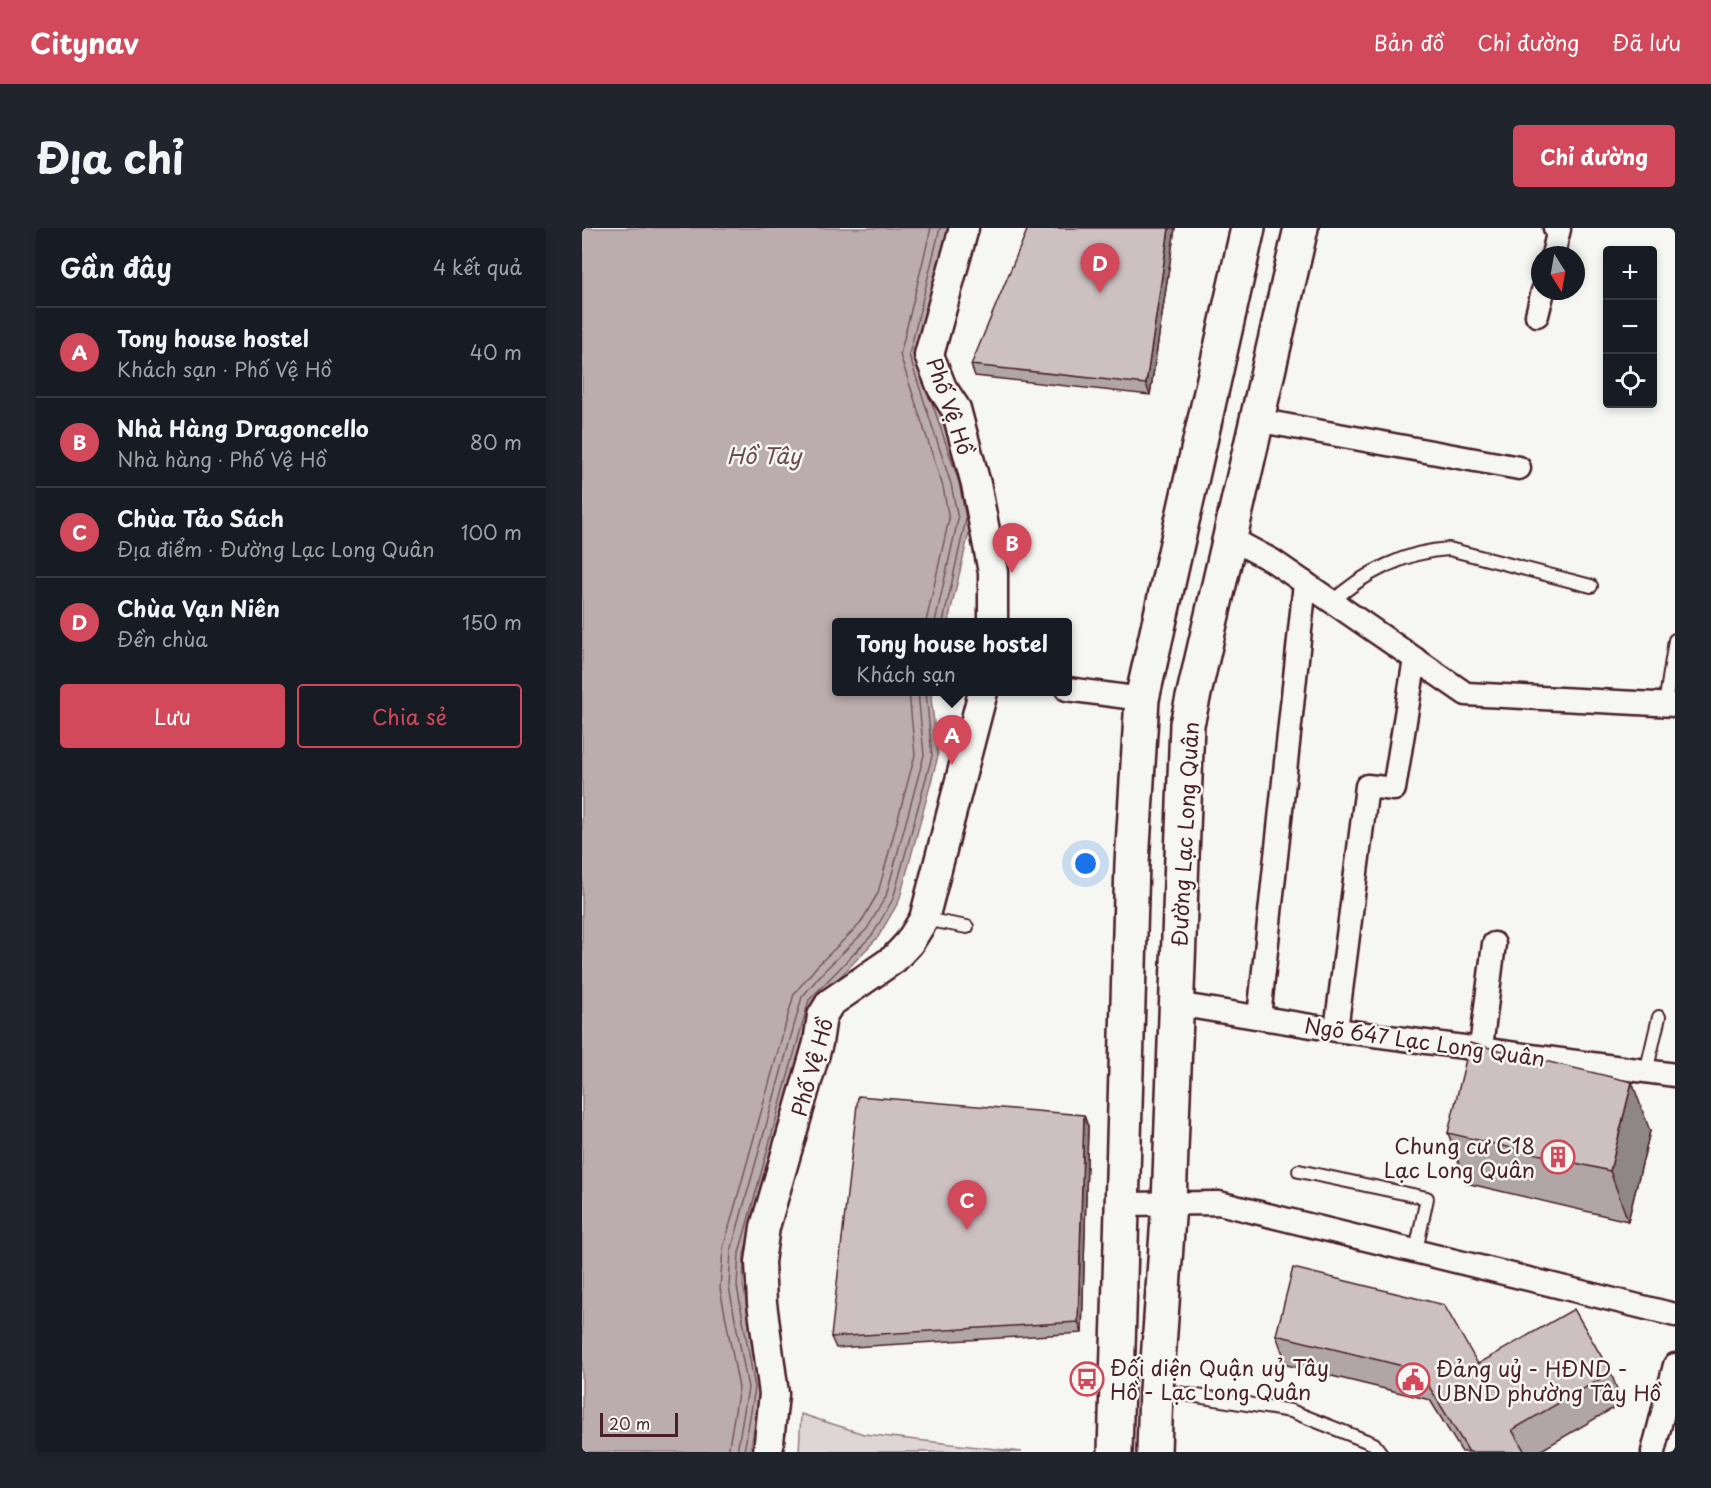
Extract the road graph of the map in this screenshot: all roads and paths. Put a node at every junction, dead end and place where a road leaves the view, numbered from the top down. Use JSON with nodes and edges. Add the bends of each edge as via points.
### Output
{"nodes":[{"id":1,"x":964,"y":228,"type":"edge"},
{"id":2,"x":1248,"y":228,"type":"edge"},
{"id":3,"x":1301,"y":228,"type":"edge"},
{"id":4,"x":1555,"y":228,"type":"edge"},
{"id":5,"x":1554,"y":246,"type":"edge"},
{"id":6,"x":1541,"y":300,"type":"edge"},
{"id":7,"x":1537,"y":315,"type":"dead end"},
{"id":8,"x":1256,"y":420,"type":"junction"},
{"id":9,"x":1519,"y":468,"type":"dead end"},
{"id":10,"x":1228,"y":537,"type":"junction"},
{"id":11,"x":1305,"y":583,"type":"junction"},
{"id":12,"x":1591,"y":586,"type":"dead end"},
{"id":13,"x":1332,"y":602,"type":"junction"},
{"id":14,"x":993,"y":618,"type":"edge"},
{"id":15,"x":1675,"y":640,"type":"edge"},
{"id":16,"x":1415,"y":659,"type":"junction"},
{"id":17,"x":1072,"y":690,"type":"edge"},
{"id":18,"x":982,"y":696,"type":"edge"},
{"id":19,"x":1142,"y":699,"type":"junction"},
{"id":20,"x":1670,"y":705,"type":"edge"},
{"id":21,"x":924,"y":919,"type":"junction"},
{"id":22,"x":967,"y":927,"type":"dead end"},
{"id":23,"x":1494,"y":944,"type":"dead end"},
{"id":24,"x":1176,"y":1004,"type":"junction"},
{"id":25,"x":1259,"y":1017,"type":"junction"},
{"id":26,"x":1659,"y":1017,"type":"dead end"},
{"id":27,"x":1336,"y":1030,"type":"junction"},
{"id":28,"x":1481,"y":1047,"type":"junction"},
{"id":29,"x":1646,"y":1072,"type":"junction"},
{"id":30,"x":1675,"y":1075,"type":"edge"},
{"id":31,"x":1299,"y":1171,"type":"dead end"},
{"id":32,"x":1169,"y":1203,"type":"junction"},
{"id":33,"x":1121,"y":1204,"type":"junction"},
{"id":34,"x":1416,"y":1251,"type":"junction"},
{"id":35,"x":1675,"y":1315,"type":"edge"},
{"id":36,"x":1675,"y":1365,"type":"edge"},
{"id":37,"x":1156,"y":1390,"type":"junction"},
{"id":38,"x":768,"y":1452,"type":"edge"},
{"id":39,"x":1115,"y":1452,"type":"edge"},
{"id":40,"x":1155,"y":1452,"type":"edge"},
{"id":41,"x":1380,"y":1452,"type":"edge"},
{"id":42,"x":1653,"y":1452,"type":"edge"}],
"edges":[{"from":1,"to":14,"type":"street","name":"Phố Vệ Hồ","via":[[929,355],[942,388],[956,409],[976,484],[993,572]]},
{"from":2,"to":19,"type":"main road"},
{"from":3,"to":8,"type":"main road","name":"Đường Lạc Long Quân"},
{"from":4,"to":5,"type":"street","via":[[1559,229]]},
{"from":6,"to":7,"type":"street"},
{"from":8,"to":9,"type":"street"},
{"from":8,"to":10,"type":"main road","name":"Đường Lạc Long Quân"},
{"from":10,"to":11,"type":"street"},
{"from":10,"to":24,"type":"main road","name":"Đường Lạc Long Quân","via":[[1187,724]]},
{"from":11,"to":13,"type":"street"},
{"from":11,"to":25,"type":"street"},
{"from":12,"to":13,"type":"lane","via":[[1449,549],[1386,566]]},
{"from":13,"to":16,"type":"street"},
{"from":15,"to":20,"type":"lane"},
{"from":16,"to":20,"type":"street","via":[[1466,694]]},
{"from":16,"to":27,"type":"street","via":[[1394,789],[1367,786]]},
{"from":17,"to":19,"type":"street"},
{"from":18,"to":21,"type":"street","name":"Phố Vệ Hồ"},
{"from":19,"to":33,"type":"main road","via":[[1132,863]]},
{"from":21,"to":22,"type":"lane"},
{"from":21,"to":38,"type":"street","name":"Phố Vệ Hồ","via":[[894,959],[830,1003],[822,1016],[765,1227],[760,1262],[774,1394]]},
{"from":23,"to":28,"type":"street"},
{"from":24,"to":25,"type":"street","name":"Ngõ 647 Lạc Long Quân"},
{"from":24,"to":32,"type":"main road","name":"Đường Lạc Long Quân"},
{"from":25,"to":27,"type":"street","name":"Ngõ 647 Lạc Long Quân"},
{"from":26,"to":29,"type":"lane"},
{"from":27,"to":28,"type":"street","name":"Ngõ 647 Lạc Long Quân"},
{"from":28,"to":29,"type":"street","name":"Ngõ 647 Lạc Long Quân"},
{"from":29,"to":30,"type":"street","name":"Ngõ 647 Lạc Long Quân"},
{"from":31,"to":34,"type":"lane","via":[[1427,1198]]},
{"from":32,"to":33,"type":"street"},
{"from":32,"to":34,"type":"street","via":[[1219,1203]]},
{"from":32,"to":37,"type":"main road","name":"Đường Lạc Long Quân"},
{"from":33,"to":39,"type":"main road"},
{"from":34,"to":35,"type":"street"},
{"from":36,"to":42,"type":"street"},
{"from":37,"to":40,"type":"main road","name":"Đường Lạc Long Quân"},
{"from":37,"to":41,"type":"lane","via":[[1291,1411],[1374,1444]]}]}
